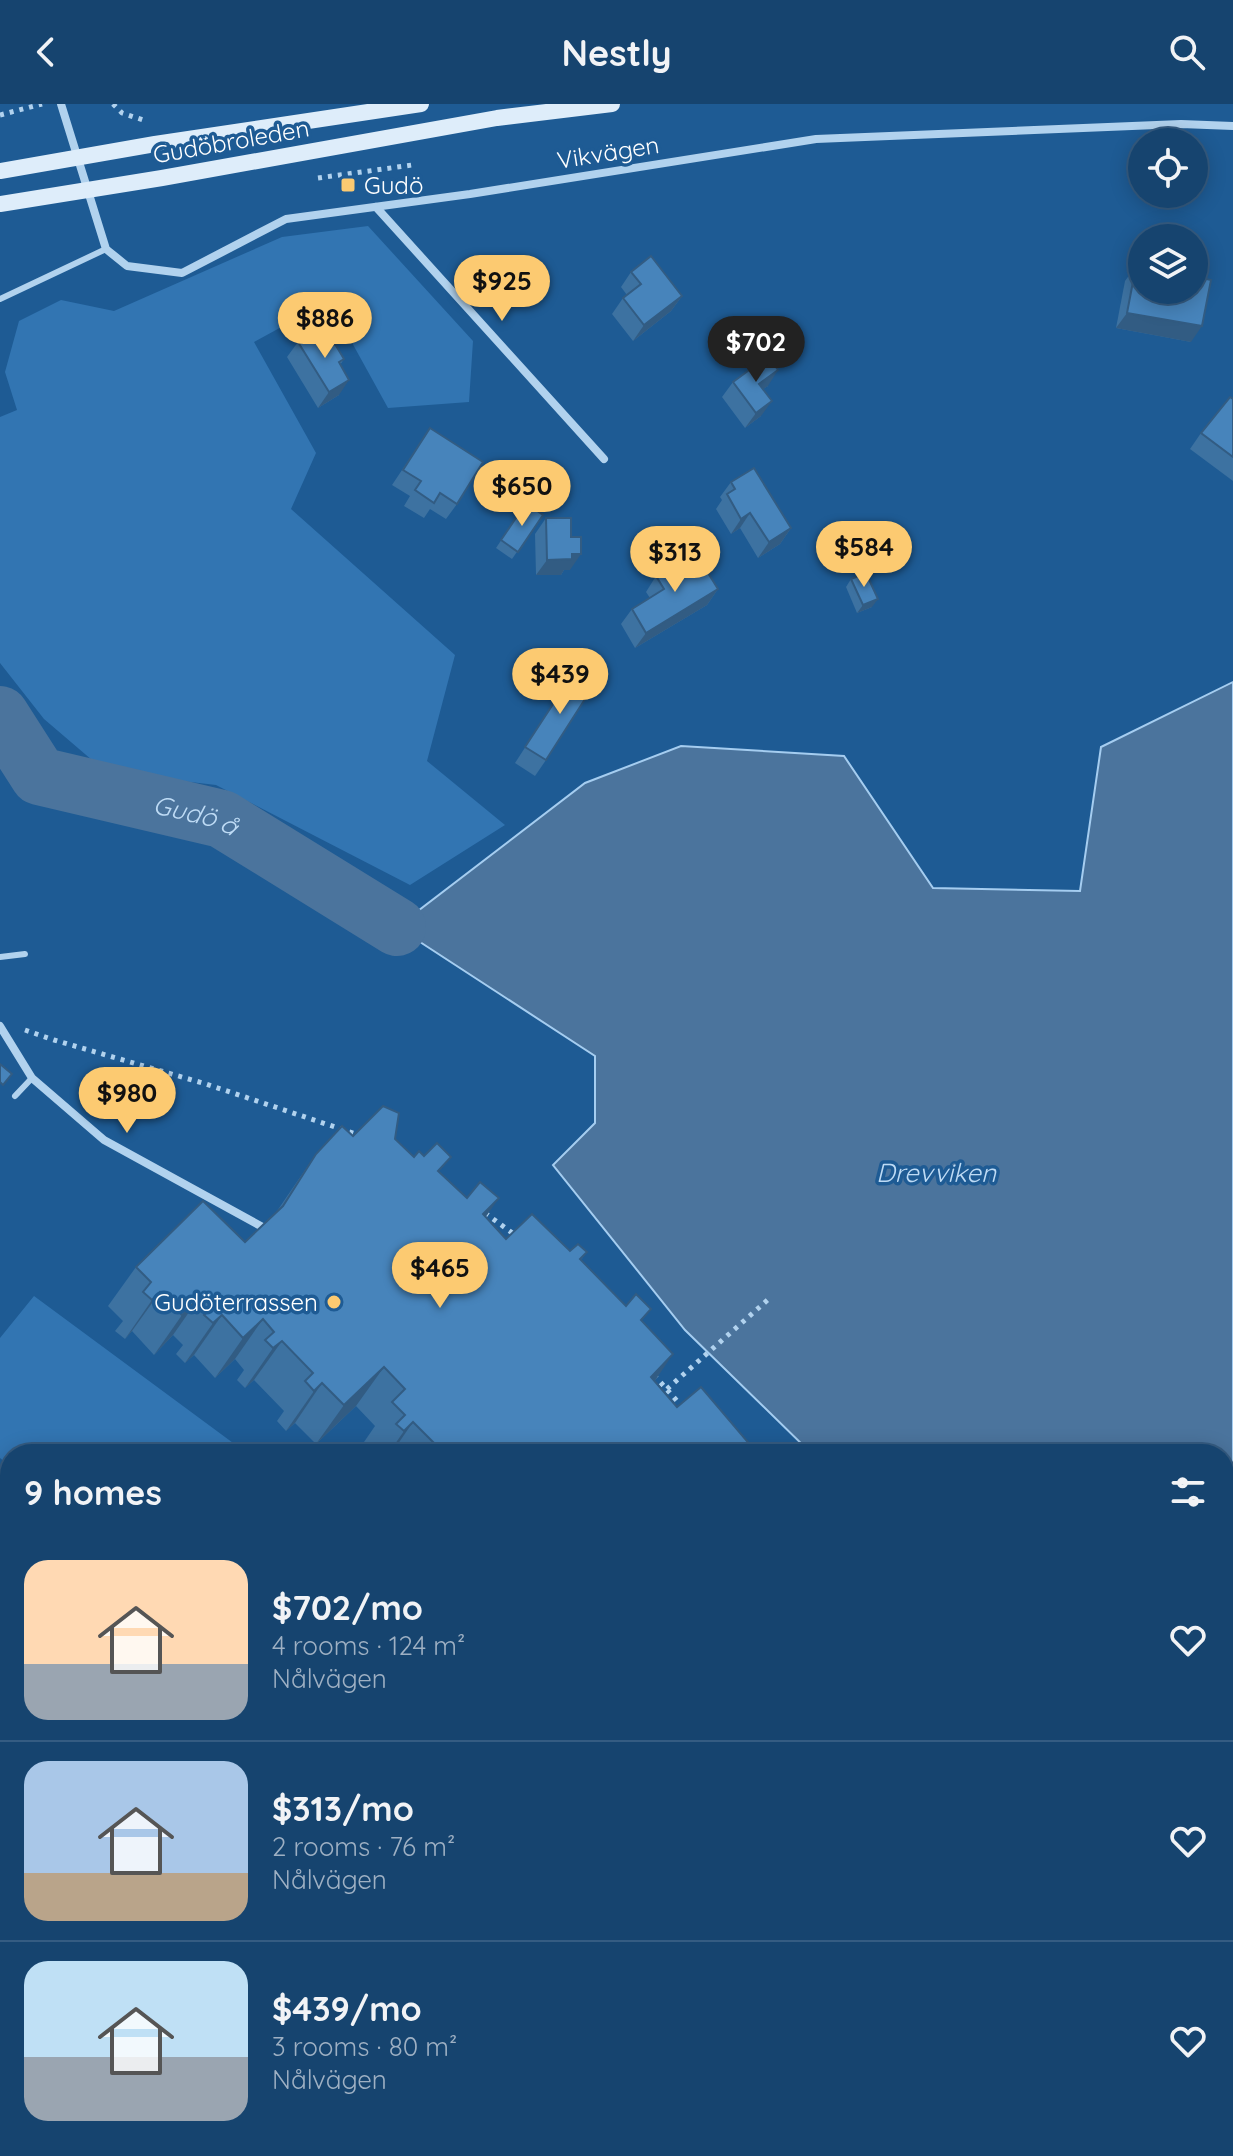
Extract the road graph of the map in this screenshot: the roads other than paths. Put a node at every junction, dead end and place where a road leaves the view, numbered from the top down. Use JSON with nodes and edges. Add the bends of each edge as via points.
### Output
{"nodes":[{"id":1,"x":61,"y":104,"type":"edge"},
{"id":2,"x":421,"y":104,"type":"edge"},
{"id":3,"x":612,"y":104,"type":"edge"},
{"id":4,"x":1233,"y":126,"type":"edge"},
{"id":5,"x":76,"y":157,"type":"junction"},
{"id":6,"x":0,"y":171,"type":"edge"},
{"id":7,"x":86,"y":188,"type":"junction"},
{"id":8,"x":0,"y":204,"type":"edge"},
{"id":9,"x":376,"y":207,"type":"junction"},
{"id":10,"x":106,"y":249,"type":"junction"},
{"id":11,"x":0,"y":299,"type":"edge"},
{"id":12,"x":604,"y":459,"type":"dead end"},
{"id":13,"x":25,"y":954,"type":"dead end"},
{"id":14,"x":0,"y":957,"type":"edge"},
{"id":15,"x":0,"y":1026,"type":"edge"},
{"id":16,"x":32,"y":1078,"type":"junction"},
{"id":17,"x":15,"y":1096,"type":"dead end"},
{"id":18,"x":280,"y":1237,"type":"edge"}],
"edges":[{"from":1,"to":5,"type":"street"},
{"from":2,"to":5,"type":"main road","name":"Gudöbroleden"},
{"from":3,"to":7,"type":"main road","name":"Gudöbroleden","via":[[497,118]]},
{"from":4,"to":9,"type":"street","name":"Vikvägen","via":[[816,139]]},
{"from":5,"to":6,"type":"main road","name":"Gudöbroleden"},
{"from":5,"to":7,"type":"street"},
{"from":7,"to":8,"type":"main road","name":"Gudöbroleden"},
{"from":7,"to":10,"type":"street"},
{"from":9,"to":10,"type":"street","name":"Vikvägen","via":[[286,219],[182,273],[127,266]]},
{"from":9,"to":12,"type":"street"},
{"from":10,"to":11,"type":"lane"},
{"from":13,"to":14,"type":"lane"},
{"from":15,"to":16,"type":"street"},
{"from":16,"to":17,"type":"lane"},
{"from":16,"to":18,"type":"street","via":[[104,1140]]}]}
